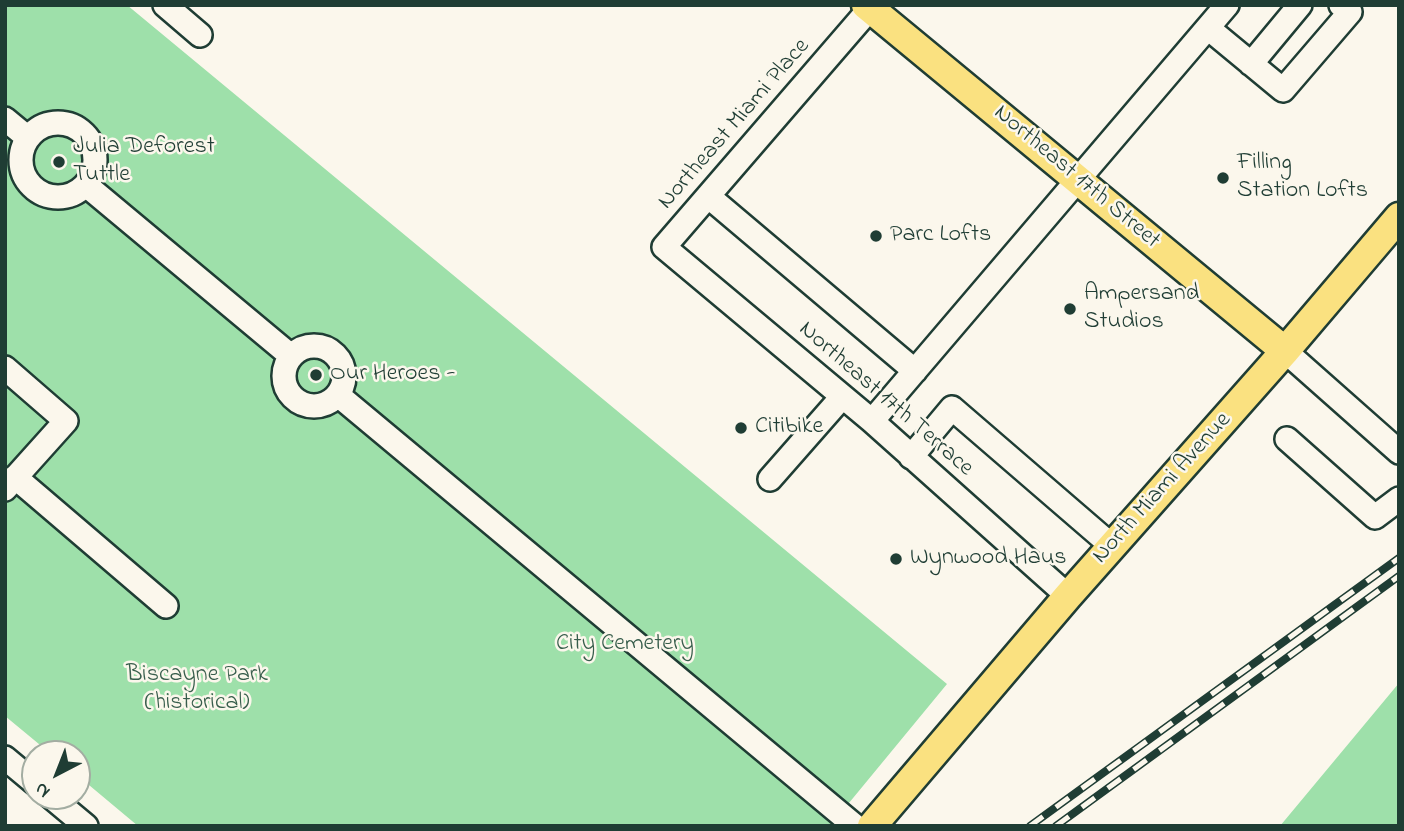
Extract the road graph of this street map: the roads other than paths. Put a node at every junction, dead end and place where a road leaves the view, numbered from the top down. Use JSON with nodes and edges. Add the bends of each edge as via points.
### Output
{"nodes":[{"id":1,"x":165,"y":5,"type":"edge"},
{"id":2,"x":1227,"y":5,"type":"edge"},
{"id":3,"x":1300,"y":5,"type":"edge"},
{"id":4,"x":1341,"y":5,"type":"edge"},
{"id":5,"x":870,"y":6,"type":"edge"},
{"id":6,"x":1208,"y":29,"type":"junction"},
{"id":7,"x":200,"y":35,"type":"dead end"},
{"id":8,"x":1251,"y":64,"type":"junction"},
{"id":9,"x":5,"y":119,"type":"edge"},
{"id":10,"x":28,"y":138,"type":"junction"},
{"id":11,"x":1079,"y":180,"type":"junction"},
{"id":12,"x":86,"y":185,"type":"junction"},
{"id":13,"x":708,"y":196,"type":"junction"},
{"id":14,"x":1399,"y":217,"type":"edge"},
{"id":15,"x":664,"y":247,"type":"joint"},
{"id":16,"x":1285,"y":351,"type":"junction"},
{"id":17,"x":291,"y":356,"type":"junction"},
{"id":18,"x":915,"y":371,"type":"junction"},
{"id":19,"x":7,"y":373,"type":"edge"},
{"id":20,"x":338,"y":396,"type":"junction"},
{"id":21,"x":842,"y":397,"type":"junction"},
{"id":22,"x":872,"y":421,"type":"junction"},
{"id":23,"x":1287,"y":439,"type":"dead end"},
{"id":24,"x":1399,"y":452,"type":"edge"},
{"id":25,"x":911,"y":457,"type":"junction"},
{"id":26,"x":769,"y":479,"type":"dead end"},
{"id":27,"x":10,"y":483,"type":"edge"},
{"id":28,"x":1399,"y":499,"type":"edge"},
{"id":29,"x":1112,"y":546,"type":"junction"},
{"id":30,"x":1068,"y":596,"type":"junction"},
{"id":31,"x":166,"y":606,"type":"dead end"},
{"id":32,"x":5,"y":758,"type":"edge"},
{"id":33,"x":21,"y":771,"type":"edge"},
{"id":34,"x":67,"y":810,"type":"edge"},
{"id":35,"x":86,"y":826,"type":"edge"},
{"id":36,"x":855,"y":826,"type":"edge"},
{"id":37,"x":872,"y":826,"type":"edge"}],
"edges":[{"from":1,"to":7,"type":"street"},
{"from":2,"to":6,"type":"street"},
{"from":3,"to":8,"type":"street"},
{"from":4,"to":8,"type":"street","via":[[1350,12],[1283,90]]},
{"from":5,"to":11,"type":"main road","name":"Northeast 17th Street"},
{"from":5,"to":13,"type":"street","name":"Northeast Miami Place"},
{"from":6,"to":8,"type":"street"},
{"from":6,"to":11,"type":"street"},
{"from":9,"to":10,"type":"street"},
{"from":10,"to":12,"type":"street","via":[[21,161],[30,184],[40,192],[64,197]]},
{"from":10,"to":12,"type":"street","via":[[47,124],[71,125],[82,131],[90,140],[95,164]]},
{"from":11,"to":16,"type":"main road","name":"Northeast 17th Street"},
{"from":11,"to":18,"type":"street"},
{"from":12,"to":17,"type":"street"},
{"from":13,"to":15,"type":"street","name":"Northeast Miami Place"},
{"from":13,"to":18,"type":"street"},
{"from":14,"to":16,"type":"main road","name":"North Miami Avenue"},
{"from":15,"to":21,"type":"street","name":"Northeast 17th Terrace"},
{"from":16,"to":24,"type":"street"},
{"from":16,"to":29,"type":"main road","name":"North Miami Avenue"},
{"from":17,"to":20,"type":"street","via":[[309,346],[329,349],[343,365]]},
{"from":17,"to":20,"type":"street","via":[[284,374],[295,400],[313,407]]},
{"from":18,"to":22,"type":"street"},
{"from":19,"to":27,"type":"street","via":[[66,421]]},
{"from":20,"to":36,"type":"street"},
{"from":21,"to":22,"type":"street","name":"Northeast 17th Terrace"},
{"from":21,"to":26,"type":"street"},
{"from":22,"to":25,"type":"street","name":"Northeast 17th Terrace"},
{"from":23,"to":28,"type":"street","via":[[1375,517]]},
{"from":25,"to":29,"type":"street","via":[[952,408]]},
{"from":25,"to":30,"type":"street","name":"Northeast 17th Terrace"},
{"from":27,"to":31,"type":"street"},
{"from":29,"to":30,"type":"main road","name":"North Miami Avenue"},
{"from":30,"to":37,"type":"main road","name":"North Miami Avenue"},
{"from":32,"to":33,"type":"street"},
{"from":34,"to":35,"type":"street"}]}
